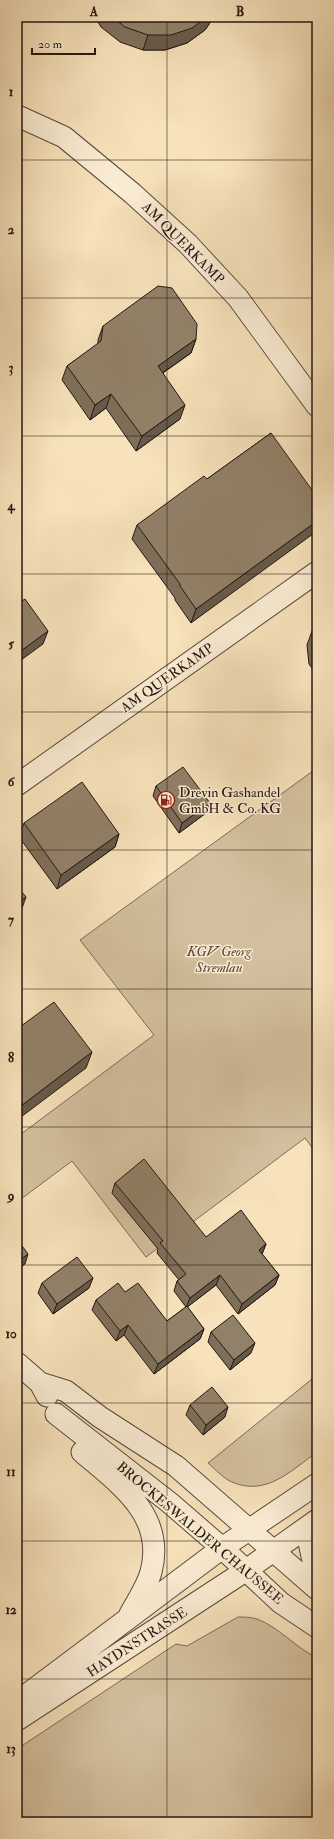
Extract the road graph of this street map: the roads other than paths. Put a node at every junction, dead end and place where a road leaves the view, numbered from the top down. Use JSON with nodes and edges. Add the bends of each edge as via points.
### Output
{"nodes":[{"id":1,"x":17,"y":118,"type":"edge"},
{"id":2,"x":317,"y":406,"type":"edge"},
{"id":3,"x":317,"y":572,"type":"edge"},
{"id":4,"x":17,"y":785,"type":"edge"},
{"id":5,"x":17,"y":1363,"type":"edge"},
{"id":6,"x":40,"y":1383,"type":"junction"},
{"id":7,"x":56,"y":1414,"type":"junction"},
{"id":8,"x":317,"y":1484,"type":"edge"},
{"id":9,"x":312,"y":1524,"type":"edge"},
{"id":10,"x":235,"y":1540,"type":"junction"},
{"id":11,"x":258,"y":1563,"type":"junction"},
{"id":12,"x":317,"y":1568,"type":"edge"},
{"id":13,"x":317,"y":1589,"type":"edge"},
{"id":14,"x":127,"y":1620,"type":"junction"},
{"id":15,"x":317,"y":1627,"type":"edge"},
{"id":16,"x":17,"y":1702,"type":"edge"},
{"id":17,"x":17,"y":1720,"type":"edge"}],
"edges":[{"from":1,"to":2,"type":"street","name":"AM QUERKAMP","via":[[20,117],[64,136],[188,244],[238,298]]},
{"from":3,"to":4,"type":"street","name":"AM QUERKAMP"},
{"from":5,"to":6,"type":"street","name":"BROCKESWALDER CHAUSSEE"},
{"from":6,"to":7,"type":"street","name":"BROCKESWALDER CHAUSSEE"},
{"from":6,"to":10,"type":"street","name":"BROCKESWALDER CHAUSSEE","via":[[66,1391],[111,1425],[176,1466]]},
{"from":7,"to":10,"type":"street","name":"BROCKESWALDER CHAUSSEE","via":[[170,1503]]},
{"from":7,"to":14,"type":"street","via":[[69,1440],[130,1493],[150,1526],[153,1562]]},
{"from":8,"to":10,"type":"street","name":"HAYDNSTRASSE"},
{"from":9,"to":11,"type":"street","name":"HAYDNSTRASSE"},
{"from":9,"to":12,"type":"street","via":[[313,1560]]},
{"from":10,"to":11,"type":"street","name":"BROCKESWALDER CHAUSSEE"},
{"from":10,"to":11,"type":"street","name":"BROCKESWALDER CHAUSSEE"},
{"from":10,"to":14,"type":"street","name":"HAYDNSTRASSE"},
{"from":11,"to":13,"type":"street","name":"BROCKESWALDER CHAUSSEE"},
{"from":11,"to":15,"type":"street","name":"BROCKESWALDER CHAUSSEE","via":[[281,1603]]},
{"from":11,"to":17,"type":"street","name":"HAYDNSTRASSE"},
{"from":14,"to":16,"type":"street","name":"HAYDNSTRASSE"}]}
